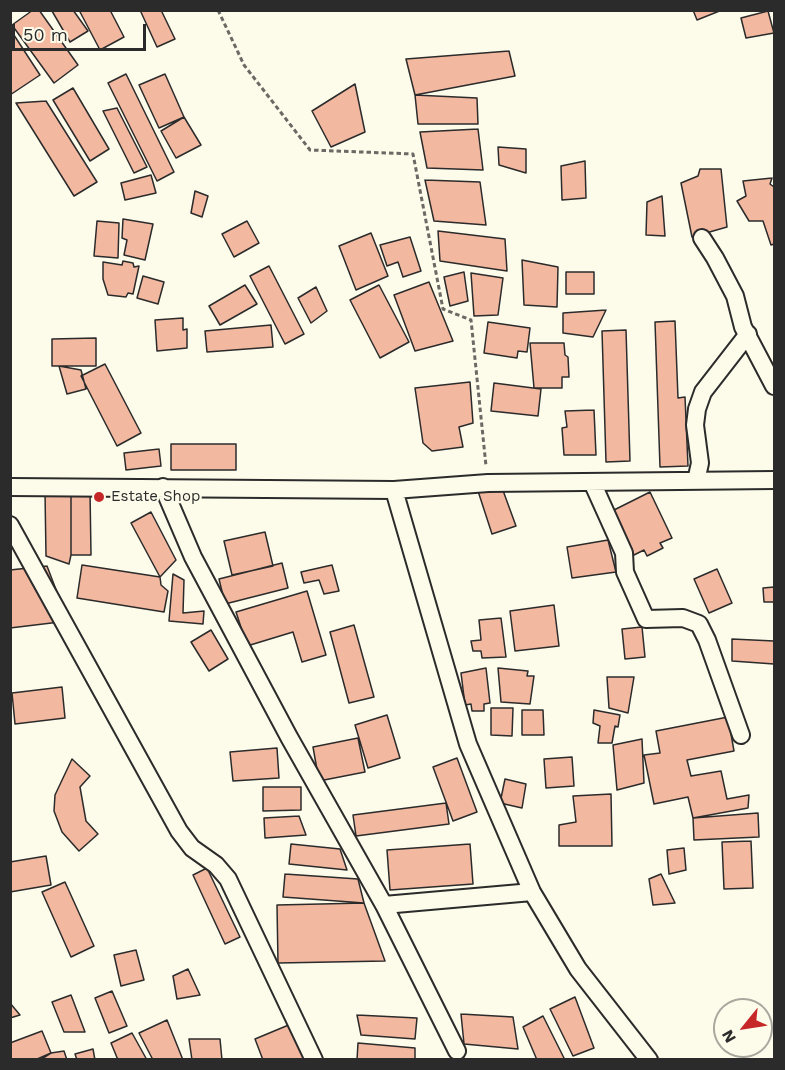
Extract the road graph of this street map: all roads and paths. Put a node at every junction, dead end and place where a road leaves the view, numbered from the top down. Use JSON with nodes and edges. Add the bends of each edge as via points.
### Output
{"nodes":[{"id":1,"x":218,"y":10,"type":"edge"},
{"id":2,"x":702,"y":238,"type":"dead end"},
{"id":3,"x":748,"y":334,"type":"junction"},
{"id":4,"x":774,"y":386,"type":"edge"},
{"id":5,"x":772,"y":476,"type":"edge"},
{"id":6,"x":696,"y":481,"type":"junction"},
{"id":7,"x":592,"y":482,"type":"junction"},
{"id":8,"x":488,"y":483,"type":"junction"},
{"id":9,"x":10,"y":487,"type":"edge"},
{"id":10,"x":163,"y":487,"type":"junction"},
{"id":11,"x":394,"y":490,"type":"junction"},
{"id":12,"x":10,"y":525,"type":"edge"},
{"id":13,"x":741,"y":735,"type":"dead end"},
{"id":14,"x":532,"y":892,"type":"junction"},
{"id":15,"x":384,"y":905,"type":"junction"},
{"id":16,"x":457,"y":1051,"type":"dead end"},
{"id":17,"x":314,"y":1059,"type":"edge"},
{"id":18,"x":649,"y":1059,"type":"edge"}],
"edges":[{"from":1,"to":8,"type":"path","via":[[244,65],[310,150],[413,154],[443,309],[471,320]]},
{"from":2,"to":3,"type":"street","via":[[735,296]]},
{"from":3,"to":4,"type":"street"},
{"from":3,"to":6,"type":"street","via":[[700,400],[695,425],[700,463]]},
{"from":5,"to":6,"type":"street"},
{"from":6,"to":7,"type":"street"},
{"from":7,"to":8,"type":"street"},
{"from":7,"to":13,"type":"street","via":[[624,553],[625,572],[646,619],[683,618],[699,624]]},
{"from":8,"to":11,"type":"street"},
{"from":9,"to":10,"type":"street"},
{"from":10,"to":11,"type":"street"},
{"from":10,"to":15,"type":"street","via":[[193,557]]},
{"from":11,"to":14,"type":"street","via":[[468,744]]},
{"from":12,"to":17,"type":"street","via":[[179,831],[192,848],[228,879]]},
{"from":14,"to":15,"type":"street"},
{"from":14,"to":18,"type":"street","via":[[578,969]]},
{"from":15,"to":16,"type":"street"}]}
